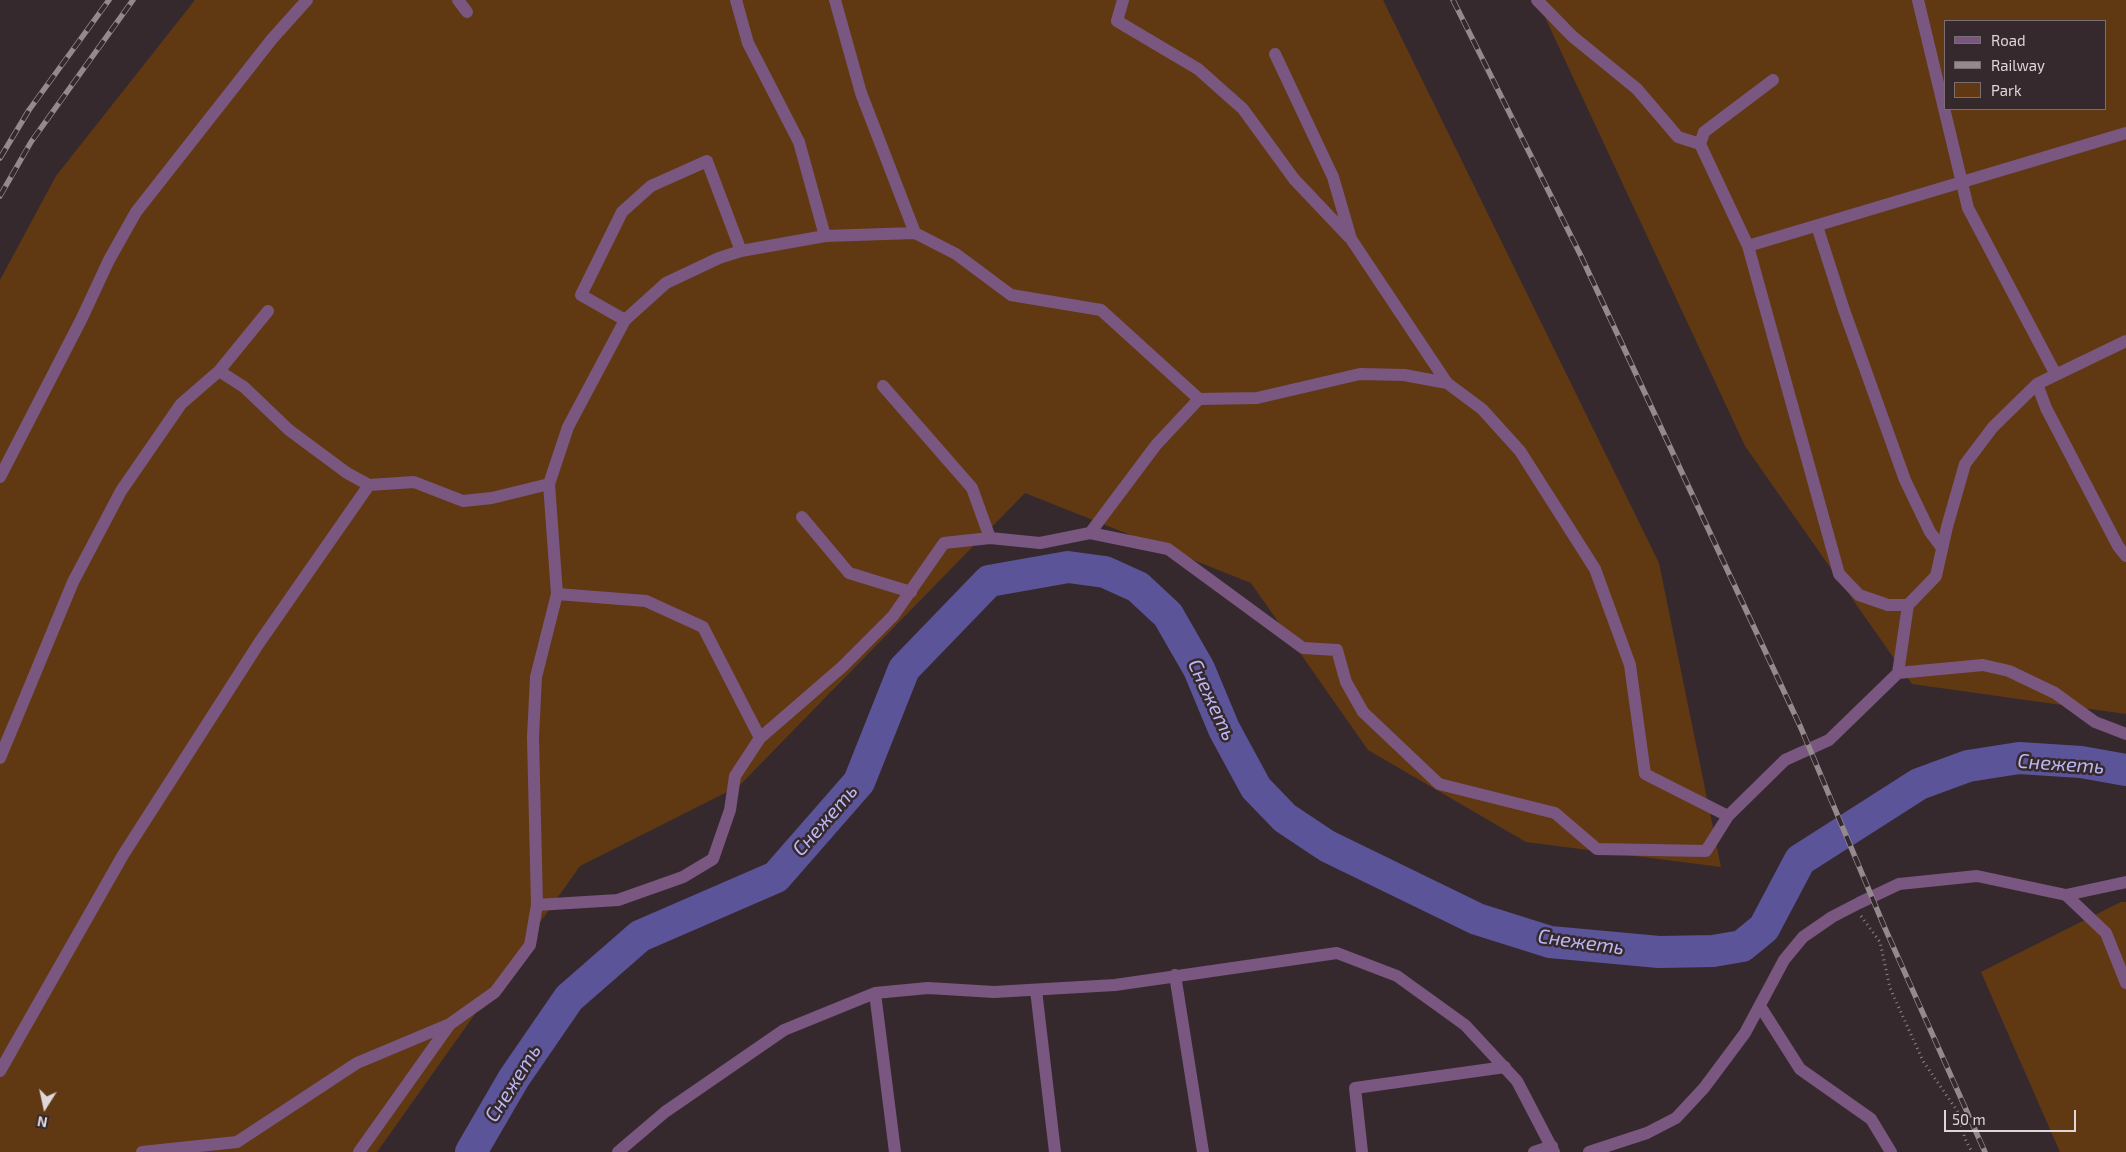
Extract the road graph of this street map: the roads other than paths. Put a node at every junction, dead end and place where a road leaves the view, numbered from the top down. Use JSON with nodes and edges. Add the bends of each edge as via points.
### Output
{"nodes":[{"id":1,"x":307,"y":0,"type":"edge"},
{"id":2,"x":458,"y":0,"type":"edge"},
{"id":3,"x":736,"y":0,"type":"edge"},
{"id":4,"x":835,"y":0,"type":"edge"},
{"id":5,"x":1123,"y":0,"type":"edge"},
{"id":6,"x":1537,"y":0,"type":"edge"},
{"id":7,"x":1918,"y":0,"type":"edge"},
{"id":8,"x":467,"y":12,"type":"dead end"},
{"id":9,"x":1275,"y":54,"type":"dead end"},
{"id":10,"x":1773,"y":80,"type":"dead end"},
{"id":11,"x":1944,"y":108,"type":"edge"},
{"id":12,"x":1945,"y":110,"type":"edge"},
{"id":13,"x":2126,"y":133,"type":"edge"},
{"id":14,"x":1700,"y":144,"type":"junction"},
{"id":15,"x":1962,"y":182,"type":"junction"},
{"id":16,"x":1817,"y":226,"type":"junction"},
{"id":17,"x":916,"y":233,"type":"junction"},
{"id":18,"x":826,"y":236,"type":"junction"},
{"id":19,"x":1351,"y":239,"type":"junction"},
{"id":20,"x":1748,"y":246,"type":"junction"},
{"id":21,"x":741,"y":251,"type":"junction"},
{"id":22,"x":268,"y":311,"type":"dead end"},
{"id":23,"x":624,"y":320,"type":"junction"},
{"id":24,"x":2126,"y":341,"type":"edge"},
{"id":25,"x":219,"y":371,"type":"junction"},
{"id":26,"x":2056,"y":375,"type":"junction"},
{"id":27,"x":1447,"y":383,"type":"junction"},
{"id":28,"x":2036,"y":384,"type":"junction"},
{"id":29,"x":883,"y":386,"type":"dead end"},
{"id":30,"x":1199,"y":399,"type":"junction"},
{"id":31,"x":0,"y":477,"type":"edge"},
{"id":32,"x":549,"y":484,"type":"junction"},
{"id":33,"x":369,"y":485,"type":"junction"},
{"id":34,"x":802,"y":517,"type":"dead end"},
{"id":35,"x":1090,"y":533,"type":"junction"},
{"id":36,"x":990,"y":538,"type":"junction"},
{"id":37,"x":1942,"y":548,"type":"junction"},
{"id":38,"x":2126,"y":556,"type":"edge"},
{"id":39,"x":911,"y":592,"type":"junction"},
{"id":40,"x":557,"y":594,"type":"junction"},
{"id":41,"x":1908,"y":605,"type":"junction"},
{"id":42,"x":1898,"y":673,"type":"junction"},
{"id":43,"x":2126,"y":734,"type":"edge"},
{"id":44,"x":760,"y":738,"type":"junction"},
{"id":45,"x":0,"y":758,"type":"edge"},
{"id":46,"x":1728,"y":816,"type":"junction"},
{"id":47,"x":2126,"y":882,"type":"edge"},
{"id":48,"x":2066,"y":895,"type":"junction"},
{"id":49,"x":537,"y":905,"type":"junction"},
{"id":50,"x":1175,"y":975,"type":"junction"},
{"id":51,"x":2126,"y":983,"type":"edge"},
{"id":52,"x":1036,"y":990,"type":"junction"},
{"id":53,"x":875,"y":993,"type":"junction"},
{"id":54,"x":1760,"y":1006,"type":"junction"},
{"id":55,"x":450,"y":1024,"type":"junction"},
{"id":56,"x":1505,"y":1067,"type":"junction"},
{"id":57,"x":0,"y":1071,"type":"edge"},
{"id":58,"x":1553,"y":1149,"type":"edge"},
{"id":59,"x":142,"y":1152,"type":"edge"},
{"id":60,"x":360,"y":1152,"type":"edge"},
{"id":61,"x":618,"y":1152,"type":"edge"},
{"id":62,"x":895,"y":1152,"type":"edge"},
{"id":63,"x":1055,"y":1152,"type":"edge"},
{"id":64,"x":1203,"y":1152,"type":"edge"},
{"id":65,"x":1362,"y":1152,"type":"edge"},
{"id":66,"x":1534,"y":1152,"type":"edge"},
{"id":67,"x":1589,"y":1152,"type":"edge"},
{"id":68,"x":1890,"y":1152,"type":"edge"}],
"edges":[{"from":1,"to":31,"type":"street","via":[[272,39],[136,212]]},
{"from":2,"to":8,"type":"street"},
{"from":3,"to":18,"type":"street","via":[[748,43],[799,142]]},
{"from":4,"to":17,"type":"street","via":[[861,93]]},
{"from":5,"to":19,"type":"street","via":[[1117,21],[1198,69],[1243,109],[1294,179]]},
{"from":6,"to":14,"type":"street","via":[[1572,36],[1638,89],[1678,136]]},
{"from":7,"to":11,"type":"street"},
{"from":9,"to":19,"type":"street","via":[[1333,177]]},
{"from":10,"to":14,"type":"street","via":[[1704,132]]},
{"from":12,"to":15,"type":"street"},
{"from":13,"to":15,"type":"street"},
{"from":14,"to":20,"type":"street"},
{"from":15,"to":16,"type":"street"},
{"from":15,"to":26,"type":"street","via":[[1968,208]]},
{"from":16,"to":20,"type":"street"},
{"from":16,"to":37,"type":"street","via":[[1905,480],[1930,532]]},
{"from":17,"to":18,"type":"street"},
{"from":17,"to":30,"type":"street","via":[[956,254],[1011,295],[1101,310]]},
{"from":18,"to":21,"type":"street"},
{"from":19,"to":27,"type":"street"},
{"from":20,"to":41,"type":"street","via":[[1839,574],[1859,595],[1888,605]]},
{"from":21,"to":23,"type":"street","via":[[666,283]]},
{"from":21,"to":23,"type":"street","via":[[707,161],[651,186],[622,212],[582,295]]},
{"from":22,"to":25,"type":"street"},
{"from":23,"to":32,"type":"street","via":[[568,427]]},
{"from":24,"to":26,"type":"street"},
{"from":25,"to":33,"type":"street","via":[[244,387],[289,430],[347,473]]},
{"from":25,"to":45,"type":"street","via":[[181,404],[120,491],[74,582]]},
{"from":26,"to":28,"type":"street"},
{"from":27,"to":30,"type":"street","via":[[1404,375],[1360,374],[1257,398]]},
{"from":27,"to":46,"type":"street","via":[[1482,409],[1520,451],[1594,569],[1630,665],[1645,774]]},
{"from":28,"to":37,"type":"street","via":[[1993,427],[1966,464]]},
{"from":28,"to":38,"type":"street"},
{"from":29,"to":36,"type":"street","via":[[972,488]]},
{"from":30,"to":35,"type":"street","via":[[1156,445]]},
{"from":32,"to":33,"type":"street","via":[[492,498],[463,501],[414,482]]},
{"from":32,"to":40,"type":"street"},
{"from":33,"to":57,"type":"street","via":[[259,643],[122,855]]},
{"from":34,"to":39,"type":"street","via":[[849,573]]},
{"from":35,"to":36,"type":"street","via":[[1040,543]]},
{"from":35,"to":46,"type":"street","via":[[1168,549],[1303,648],[1337,650],[1346,682],[1363,712],[1439,784],[1555,813],[1597,850],[1706,851]]},
{"from":36,"to":39,"type":"street","via":[[944,543]]},
{"from":37,"to":41,"type":"street","via":[[1936,576]]},
{"from":39,"to":44,"type":"street","via":[[893,616],[842,667]]},
{"from":40,"to":44,"type":"street","via":[[646,601],[703,627]]},
{"from":40,"to":49,"type":"street","via":[[536,685],[533,737]]},
{"from":41,"to":42,"type":"street"},
{"from":42,"to":43,"type":"street","via":[[1983,665],[2010,671],[2055,693],[2095,722]]},
{"from":42,"to":46,"type":"street","via":[[1829,740],[1785,760]]},
{"from":44,"to":49,"type":"street","via":[[735,776],[730,810],[713,859],[683,877],[618,900]]},
{"from":47,"to":48,"type":"street"},
{"from":48,"to":51,"type":"street","via":[[2106,933]]},
{"from":48,"to":54,"type":"street","via":[[1976,876],[1900,884],[1832,917],[1803,937],[1784,960]]},
{"from":49,"to":55,"type":"street","via":[[530,945],[495,992]]},
{"from":50,"to":52,"type":"street","via":[[1115,985]]},
{"from":50,"to":56,"type":"street","via":[[1337,953],[1396,976],[1466,1025]]},
{"from":50,"to":64,"type":"street"},
{"from":52,"to":53,"type":"street","via":[[994,992],[928,988]]},
{"from":52,"to":63,"type":"street"},
{"from":53,"to":61,"type":"street","via":[[784,1030],[665,1112]]},
{"from":53,"to":62,"type":"street"},
{"from":54,"to":67,"type":"street","via":[[1745,1033],[1704,1088],[1676,1118],[1647,1133]]},
{"from":54,"to":68,"type":"street","via":[[1800,1069],[1871,1119]]},
{"from":55,"to":59,"type":"street","via":[[357,1063],[238,1142]]},
{"from":55,"to":60,"type":"street"},
{"from":56,"to":58,"type":"street","via":[[1518,1081]]},
{"from":56,"to":65,"type":"street","via":[[1355,1088]]},
{"from":58,"to":66,"type":"street"}]}
